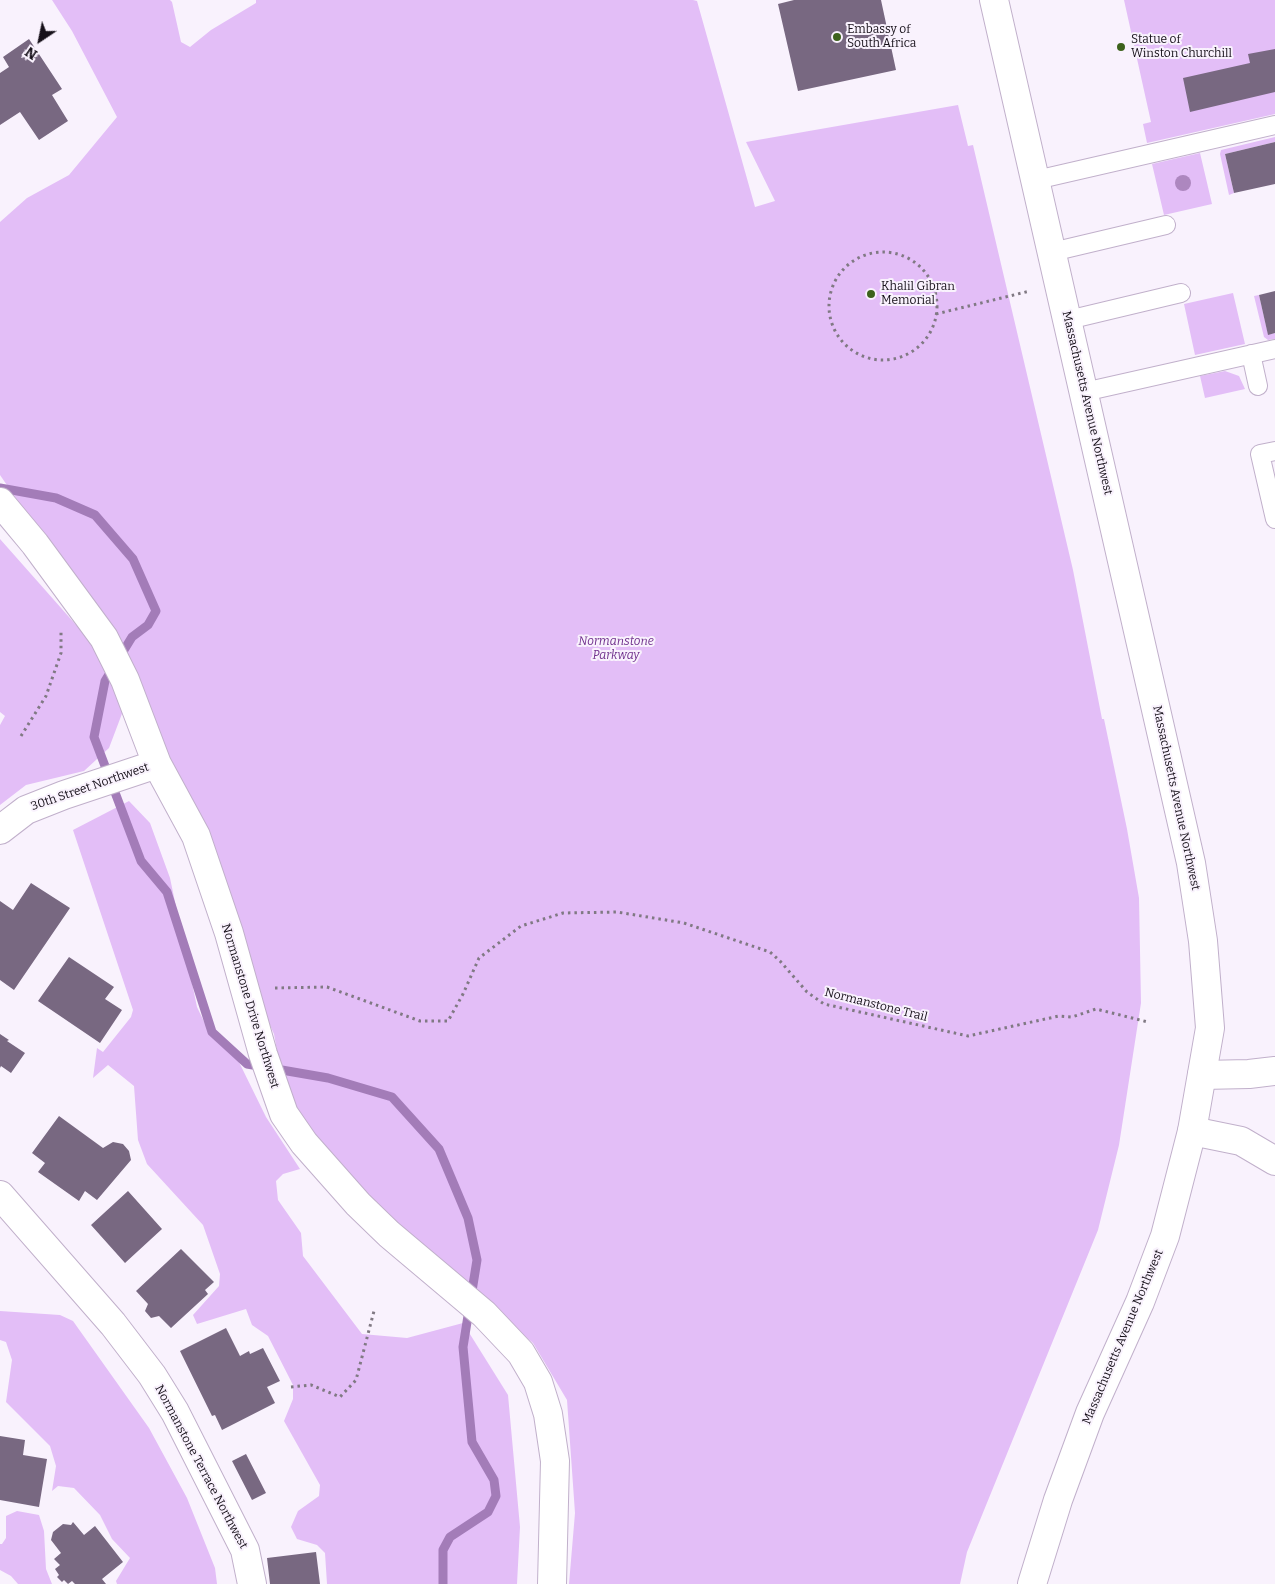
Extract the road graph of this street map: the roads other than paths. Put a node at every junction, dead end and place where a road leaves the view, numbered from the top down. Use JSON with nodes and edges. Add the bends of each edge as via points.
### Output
{"nodes":[{"id":1,"x":994,"y":0,"type":"edge"},
{"id":2,"x":1275,"y":125,"type":"edge"},
{"id":3,"x":1036,"y":180,"type":"junction"},
{"id":4,"x":1166,"y":225,"type":"dead end"},
{"id":5,"x":1052,"y":252,"type":"junction"},
{"id":6,"x":1181,"y":293,"type":"dead end"},
{"id":7,"x":1068,"y":320,"type":"junction"},
{"id":8,"x":1275,"y":349,"type":"edge"},
{"id":9,"x":1251,"y":354,"type":"junction"},
{"id":10,"x":1258,"y":386,"type":"dead end"},
{"id":11,"x":1084,"y":392,"type":"junction"},
{"id":12,"x":1275,"y":451,"type":"edge"},
{"id":13,"x":1,"y":504,"type":"edge"},
{"id":14,"x":1275,"y":519,"type":"edge"},
{"id":15,"x":157,"y":764,"type":"junction"},
{"id":16,"x":0,"y":830,"type":"edge"},
{"id":17,"x":1275,"y":1071,"type":"edge"},
{"id":18,"x":1202,"y":1075,"type":"junction"},
{"id":19,"x":1192,"y":1130,"type":"junction"},
{"id":20,"x":1275,"y":1161,"type":"edge"},
{"id":21,"x":0,"y":1195,"type":"edge"},
{"id":22,"x":252,"y":1584,"type":"edge"},
{"id":23,"x":552,"y":1584,"type":"edge"},
{"id":24,"x":1032,"y":1584,"type":"edge"}],
"edges":[{"from":1,"to":3,"type":"street","name":"Massachusetts Avenue Northwest"},
{"from":2,"to":3,"type":"lane"},
{"from":3,"to":5,"type":"street","name":"Massachusetts Avenue Northwest"},
{"from":4,"to":5,"type":"lane"},
{"from":5,"to":7,"type":"street","name":"Massachusetts Avenue Northwest"},
{"from":6,"to":7,"type":"lane"},
{"from":7,"to":11,"type":"street","name":"Massachusetts Avenue Northwest"},
{"from":8,"to":9,"type":"lane"},
{"from":9,"to":10,"type":"lane"},
{"from":9,"to":11,"type":"lane"},
{"from":11,"to":18,"type":"street","name":"Massachusetts Avenue Northwest","via":[[1194,877],[1204,941],[1210,1028]]},
{"from":12,"to":14,"type":"lane","via":[[1260,454]]},
{"from":13,"to":15,"type":"street","name":"Normanstone Drive Northwest","via":[[35,544],[104,638],[125,680]]},
{"from":15,"to":16,"type":"street","name":"30th Street Northwest","via":[[26,810]]},
{"from":15,"to":23,"type":"street","name":"Normanstone Drive Northwest","via":[[196,836],[284,1114],[304,1143],[358,1204],[484,1314],[521,1353],[538,1382],[548,1414],[555,1461]]},
{"from":17,"to":18,"type":"street"},
{"from":18,"to":19,"type":"street","name":"Massachusetts Avenue Northwest"},
{"from":19,"to":20,"type":"street","via":[[1240,1141]]},
{"from":19,"to":24,"type":"street","name":"Massachusetts Avenue Northwest","via":[[1165,1236],[1140,1302],[1090,1413]]},
{"from":21,"to":22,"type":"street","name":"Normanstone Terrace Northwest","via":[[113,1324],[152,1375],[175,1412],[245,1550]]}]}
